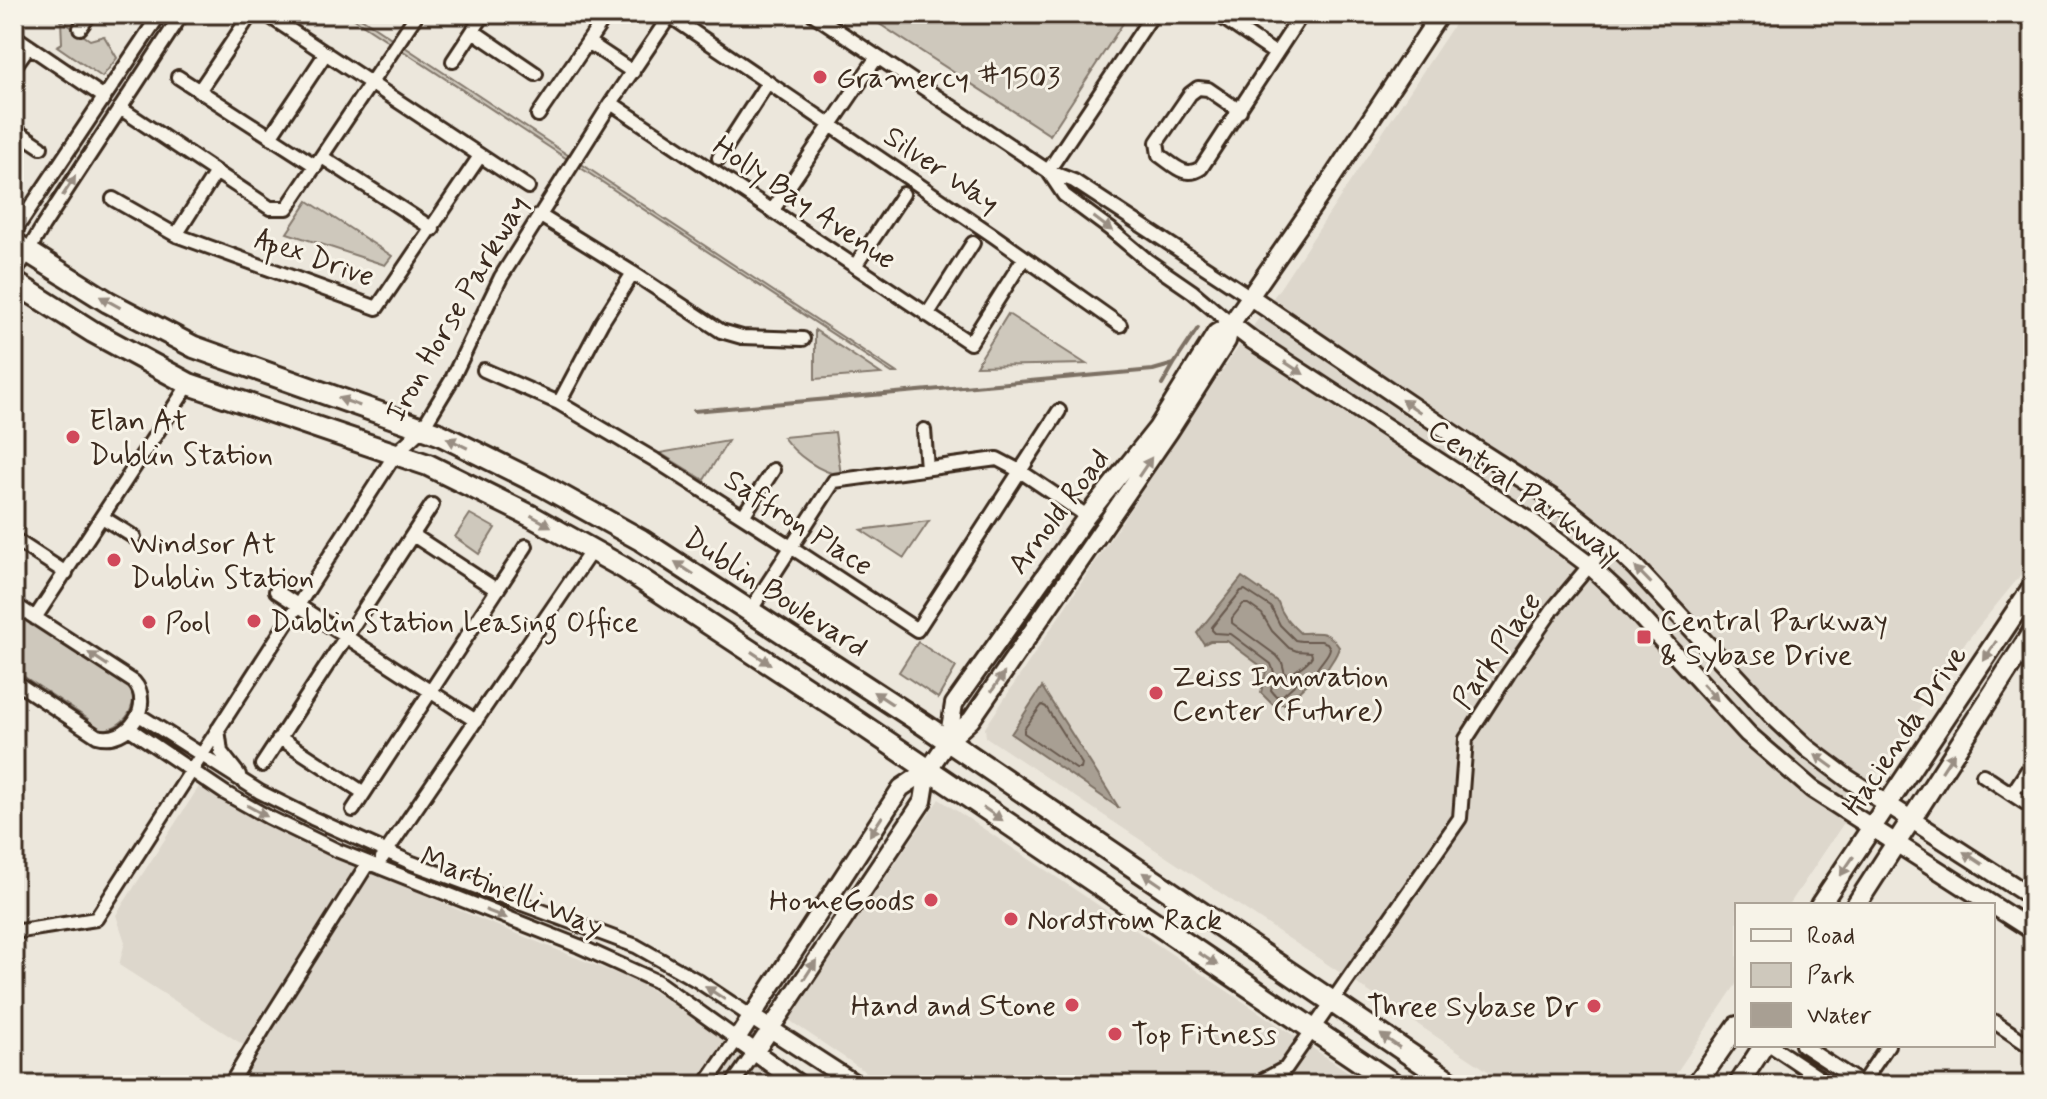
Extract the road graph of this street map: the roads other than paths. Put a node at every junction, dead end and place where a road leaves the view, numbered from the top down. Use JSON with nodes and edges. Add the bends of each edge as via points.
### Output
{"nodes":[{"id":1,"x":90,"y":14,"type":"edge"},
{"id":2,"x":160,"y":14,"type":"edge"},
{"id":3,"x":182,"y":14,"type":"edge"},
{"id":4,"x":251,"y":14,"type":"edge"},
{"id":5,"x":266,"y":14,"type":"edge"},
{"id":6,"x":417,"y":14,"type":"edge"},
{"id":7,"x":484,"y":14,"type":"edge"},
{"id":8,"x":607,"y":14,"type":"edge"},
{"id":9,"x":813,"y":14,"type":"edge"},
{"id":10,"x":1153,"y":14,"type":"edge"},
{"id":11,"x":1217,"y":14,"type":"edge"},
{"id":12,"x":1302,"y":14,"type":"edge"},
{"id":13,"x":1440,"y":14,"type":"edge"},
{"id":14,"x":671,"y":15,"type":"edge"},
{"id":15,"x":80,"y":28,"type":"dead end"},
{"id":16,"x":473,"y":31,"type":"junction"},
{"id":17,"x":14,"y":36,"type":"edge"},
{"id":18,"x":588,"y":42,"type":"junction"},
{"id":19,"x":29,"y":46,"type":"junction"},
{"id":20,"x":326,"y":53,"type":"junction"},
{"id":21,"x":1276,"y":54,"type":"junction"},
{"id":22,"x":877,"y":57,"type":"junction"},
{"id":23,"x":453,"y":61,"type":"dead end"},
{"id":24,"x":14,"y":67,"type":"edge"},
{"id":25,"x":633,"y":72,"type":"junction"},
{"id":26,"x":536,"y":74,"type":"dead end"},
{"id":27,"x":178,"y":77,"type":"dead end"},
{"id":28,"x":768,"y":82,"type":"junction"},
{"id":29,"x":372,"y":83,"type":"junction"},
{"id":30,"x":199,"y":91,"type":"junction"},
{"id":31,"x":104,"y":97,"type":"junction"},
{"id":32,"x":611,"y":103,"type":"junction"},
{"id":33,"x":120,"y":108,"type":"junction"},
{"id":34,"x":1240,"y":111,"type":"junction"},
{"id":35,"x":538,"y":115,"type":"dead end"},
{"id":36,"x":832,"y":126,"type":"junction"},
{"id":37,"x":14,"y":129,"type":"edge"},
{"id":38,"x":270,"y":137,"type":"junction"},
{"id":39,"x":41,"y":147,"type":"dead end"},
{"id":40,"x":480,"y":156,"type":"junction"},
{"id":41,"x":719,"y":158,"type":"dead end"},
{"id":42,"x":319,"y":162,"type":"junction"},
{"id":43,"x":1048,"y":171,"type":"junction"},
{"id":44,"x":216,"y":172,"type":"junction"},
{"id":45,"x":528,"y":187,"type":"dead end"},
{"id":46,"x":903,"y":194,"type":"dead end"},
{"id":47,"x":113,"y":199,"type":"dead end"},
{"id":48,"x":772,"y":211,"type":"junction"},
{"id":49,"x":539,"y":215,"type":"junction"},
{"id":50,"x":433,"y":229,"type":"junction"},
{"id":51,"x":14,"y":232,"type":"edge"},
{"id":52,"x":176,"y":235,"type":"junction"},
{"id":53,"x":973,"y":243,"type":"dead end"},
{"id":54,"x":21,"y":248,"type":"edge"},
{"id":55,"x":1024,"y":258,"type":"junction"},
{"id":56,"x":855,"y":266,"type":"junction"},
{"id":57,"x":633,"y":273,"type":"junction"},
{"id":58,"x":14,"y":275,"type":"edge"},
{"id":59,"x":14,"y":282,"type":"edge"},
{"id":60,"x":1249,"y":296,"type":"junction"},
{"id":61,"x":927,"y":315,"type":"junction"},
{"id":62,"x":1231,"y":324,"type":"junction"},
{"id":63,"x":1120,"y":325,"type":"dead end"},
{"id":64,"x":803,"y":339,"type":"dead end"},
{"id":65,"x":484,"y":370,"type":"dead end"},
{"id":66,"x":189,"y":384,"type":"junction"},
{"id":67,"x":559,"y":403,"type":"junction"},
{"id":68,"x":1059,"y":411,"type":"dead end"},
{"id":69,"x":422,"y":429,"type":"junction"},
{"id":70,"x":924,"y":430,"type":"dead end"},
{"id":71,"x":396,"y":453,"type":"junction"},
{"id":72,"x":927,"y":468,"type":"junction"},
{"id":73,"x":773,"y":470,"type":"dead end"},
{"id":74,"x":1020,"y":471,"type":"junction"},
{"id":75,"x":432,"y":505,"type":"dead end"},
{"id":76,"x":743,"y":516,"type":"junction"},
{"id":77,"x":1087,"y":516,"type":"junction"},
{"id":78,"x":102,"y":517,"type":"junction"},
{"id":79,"x":413,"y":535,"type":"junction"},
{"id":80,"x":134,"y":537,"type":"dead end"},
{"id":81,"x":14,"y":539,"type":"edge"},
{"id":82,"x":1609,"y":542,"type":"junction"},
{"id":83,"x":526,"y":546,"type":"dead end"},
{"id":84,"x":791,"y":547,"type":"junction"},
{"id":85,"x":592,"y":550,"type":"junction"},
{"id":86,"x":1589,"y":565,"type":"junction"},
{"id":87,"x":66,"y":573,"type":"junction"},
{"id":88,"x":2033,"y":586,"type":"edge"},
{"id":89,"x":497,"y":590,"type":"junction"},
{"id":90,"x":276,"y":591,"type":"dead end"},
{"id":91,"x":14,"y":604,"type":"edge"},
{"id":92,"x":298,"y":606,"type":"junction"},
{"id":93,"x":750,"y":611,"type":"junction"},
{"id":94,"x":35,"y":618,"type":"junction"},
{"id":95,"x":2033,"y":631,"type":"edge"},
{"id":96,"x":346,"y":637,"type":"junction"},
{"id":97,"x":14,"y":681,"type":"edge"},
{"id":98,"x":430,"y":692,"type":"junction"},
{"id":99,"x":139,"y":715,"type":"junction"},
{"id":100,"x":476,"y":721,"type":"junction"},
{"id":101,"x":130,"y":729,"type":"junction"},
{"id":102,"x":218,"y":729,"type":"junction"},
{"id":103,"x":280,"y":738,"type":"junction"},
{"id":104,"x":948,"y":741,"type":"junction"},
{"id":105,"x":200,"y":756,"type":"junction"},
{"id":106,"x":2033,"y":762,"type":"edge"},
{"id":107,"x":262,"y":765,"type":"dead end"},
{"id":108,"x":191,"y":770,"type":"junction"},
{"id":109,"x":928,"y":770,"type":"junction"},
{"id":110,"x":1983,"y":775,"type":"dead end"},
{"id":111,"x":364,"y":793,"type":"junction"},
{"id":112,"x":2012,"y":794,"type":"junction"},
{"id":113,"x":1889,"y":804,"type":"junction"},
{"id":114,"x":289,"y":806,"type":"junction"},
{"id":115,"x":2033,"y":808,"type":"edge"},
{"id":116,"x":353,"y":810,"type":"dead end"},
{"id":117,"x":1912,"y":819,"type":"junction"},
{"id":118,"x":1874,"y":827,"type":"junction"},
{"id":119,"x":1897,"y":842,"type":"junction"},
{"id":120,"x":386,"y":852,"type":"junction"},
{"id":121,"x":372,"y":865,"type":"junction"},
{"id":122,"x":2033,"y":898,"type":"edge"},
{"id":123,"x":1821,"y":903,"type":"edge"},
{"id":124,"x":1857,"y":903,"type":"edge"},
{"id":125,"x":1990,"y":903,"type":"edge"},
{"id":126,"x":1995,"y":906,"type":"edge"},
{"id":127,"x":2033,"y":931,"type":"edge"},
{"id":128,"x":14,"y":932,"type":"edge"},
{"id":129,"x":1332,"y":1002,"type":"junction"},
{"id":130,"x":752,"y":1017,"type":"junction"},
{"id":131,"x":1995,"y":1022,"type":"edge"},
{"id":132,"x":1314,"y":1029,"type":"junction"},
{"id":133,"x":1735,"y":1029,"type":"edge"},
{"id":134,"x":771,"y":1030,"type":"junction"},
{"id":135,"x":737,"y":1039,"type":"junction"},
{"id":136,"x":1763,"y":1047,"type":"edge"},
{"id":137,"x":1773,"y":1047,"type":"edge"},
{"id":138,"x":1805,"y":1047,"type":"edge"},
{"id":139,"x":1887,"y":1047,"type":"edge"},
{"id":140,"x":2033,"y":1048,"type":"edge"},
{"id":141,"x":755,"y":1052,"type":"junction"},
{"id":142,"x":1862,"y":1084,"type":"edge"},
{"id":143,"x":230,"y":1085,"type":"edge"},
{"id":144,"x":705,"y":1085,"type":"edge"},
{"id":145,"x":732,"y":1085,"type":"edge"},
{"id":146,"x":800,"y":1085,"type":"edge"},
{"id":147,"x":857,"y":1085,"type":"edge"},
{"id":148,"x":1254,"y":1085,"type":"edge"},
{"id":149,"x":1395,"y":1085,"type":"edge"},
{"id":150,"x":1455,"y":1085,"type":"edge"},
{"id":151,"x":1696,"y":1085,"type":"edge"},
{"id":152,"x":1738,"y":1085,"type":"edge"},
{"id":153,"x":1830,"y":1085,"type":"edge"}],
"edges":[{"from":1,"to":15,"type":"street"},
{"from":2,"to":31,"type":"street"},
{"from":3,"to":33,"type":"street"},
{"from":4,"to":30,"type":"street"},
{"from":5,"to":20,"type":"street"},
{"from":6,"to":29,"type":"street"},
{"from":7,"to":16,"type":"street"},
{"from":8,"to":18,"type":"street"},
{"from":9,"to":22,"type":"street","name":"Central Parkway"},
{"from":10,"to":43,"type":"street"},
{"from":11,"to":21,"type":"street"},
{"from":12,"to":21,"type":"street"},
{"from":13,"to":60,"type":"street","name":"Arnold Road"},
{"from":14,"to":25,"type":"street","name":"Iron Horse Parkway"},
{"from":14,"to":28,"type":"street","name":"Silver Way"},
{"from":16,"to":23,"type":"street"},
{"from":16,"to":26,"type":"street"},
{"from":17,"to":19,"type":"street"},
{"from":18,"to":25,"type":"street"},
{"from":18,"to":35,"type":"street"},
{"from":19,"to":24,"type":"street"},
{"from":19,"to":31,"type":"street"},
{"from":20,"to":29,"type":"street"},
{"from":20,"to":38,"type":"street"},
{"from":21,"to":34,"type":"street"},
{"from":22,"to":36,"type":"street"},
{"from":22,"to":43,"type":"street","name":"Central Parkway"},
{"from":25,"to":32,"type":"street","name":"Iron Horse Parkway"},
{"from":27,"to":30,"type":"street"},
{"from":28,"to":36,"type":"street","name":"Silver Way"},
{"from":28,"to":41,"type":"street"},
{"from":29,"to":40,"type":"street"},
{"from":29,"to":42,"type":"street"},
{"from":30,"to":38,"type":"street"},
{"from":31,"to":51,"type":"street"},
{"from":32,"to":48,"type":"street","name":"Holly Bay Avenue"},
{"from":32,"to":49,"type":"street","name":"Iron Horse Parkway"},
{"from":33,"to":44,"type":"street"},
{"from":54,"to":33,"type":"street","one_way":true},
{"from":34,"to":34,"type":"street","via":[[1194,173],[1159,155],[1157,142],[1198,88]]},
{"from":36,"to":48,"type":"street"},
{"from":36,"to":55,"type":"street","name":"Silver Way"},
{"from":37,"to":39,"type":"street"},
{"from":38,"to":42,"type":"street"},
{"from":40,"to":45,"type":"street"},
{"from":40,"to":50,"type":"street","name":"Apex Drive"},
{"from":42,"to":44,"type":"street","via":[[287,208],[270,208]]},
{"from":42,"to":50,"type":"street"},
{"from":43,"to":60,"type":"street","name":"Central Parkway","via":[[1074,181]]},
{"from":43,"to":62,"type":"street","name":"Central Parkway","one_way":true,"via":[[1064,195]]},
{"from":44,"to":52,"type":"street"},
{"from":46,"to":56,"type":"street"},
{"from":47,"to":52,"type":"street","name":"Apex Drive"},
{"from":48,"to":56,"type":"street","name":"Holly Bay Avenue"},
{"from":49,"to":57,"type":"street"},
{"from":49,"to":69,"type":"street","name":"Iron Horse Parkway"},
{"from":50,"to":52,"type":"street","name":"Apex Drive","via":[[377,308]]},
{"from":53,"to":61,"type":"street"},
{"from":54,"to":58,"type":"street"},
{"from":69,"to":54,"type":"main road","name":"Dublin Boulevard","one_way":true,"via":[[194,347]]},
{"from":55,"to":61,"type":"street","name":"Holly Bay Avenue","via":[[970,343]]},
{"from":55,"to":63,"type":"street","name":"Silver Way"},
{"from":56,"to":61,"type":"street","name":"Holly Bay Avenue"},
{"from":57,"to":64,"type":"street","via":[[721,331]]},
{"from":57,"to":67,"type":"street"},
{"from":59,"to":66,"type":"main road","name":"Dublin Boulevard"},
{"from":60,"to":62,"type":"street","name":"Arnold Road"},
{"from":82,"to":60,"type":"street","name":"Central Parkway","one_way":true,"via":[[1557,501]]},
{"from":62,"to":77,"type":"street","name":"Arnold Road","via":[[1216,333],[1157,428]]},
{"from":62,"to":86,"type":"street","name":"Central Parkway","one_way":true},
{"from":104,"to":62,"type":"street","name":"Arnold Road","one_way":true,"via":[[971,720],[1169,432],[1227,341]]},
{"from":65,"to":67,"type":"street","name":"Saffron Place"},
{"from":66,"to":71,"type":"main road","name":"Dublin Boulevard"},
{"from":66,"to":78,"type":"street"},
{"from":67,"to":76,"type":"street","name":"Saffron Place"},
{"from":68,"to":74,"type":"street"},
{"from":69,"to":71,"type":"street","name":"Iron Horse Parkway"},
{"from":93,"to":69,"type":"main road","name":"Dublin Boulevard","one_way":true,"via":[[592,512]]},
{"from":70,"to":72,"type":"street"},
{"from":71,"to":85,"type":"main road","name":"Dublin Boulevard","one_way":true},
{"from":71,"to":92,"type":"street","name":"Iron Horse Parkway"},
{"from":72,"to":74,"type":"street","via":[[997,459]]},
{"from":72,"to":84,"type":"street","via":[[834,481]]},
{"from":73,"to":76,"type":"street"},
{"from":74,"to":77,"type":"street"},
{"from":74,"to":84,"type":"street","name":"Saffron Place","via":[[917,630]]},
{"from":75,"to":79,"type":"street"},
{"from":76,"to":84,"type":"street","name":"Saffron Place"},
{"from":77,"to":104,"type":"street","name":"Arnold Road","via":[[954,704]]},
{"from":78,"to":80,"type":"street"},
{"from":78,"to":87,"type":"street"},
{"from":79,"to":89,"type":"street"},
{"from":79,"to":96,"type":"street"},
{"from":81,"to":87,"type":"street"},
{"from":82,"to":86,"type":"street","name":"Park Place"},
{"from":113,"to":82,"type":"street","name":"Central Parkway","one_way":true,"via":[[1807,748]]},
{"from":83,"to":89,"type":"street"},
{"from":84,"to":93,"type":"street"},
{"from":85,"to":100,"type":"street"},
{"from":85,"to":109,"type":"main road","name":"Dublin Boulevard","one_way":true},
{"from":86,"to":118,"type":"street","name":"Central Parkway","one_way":true,"via":[[1748,734],[1812,789]]},
{"from":86,"to":129,"type":"street","name":"Park Place","via":[[1466,739],[1460,818]]},
{"from":87,"to":94,"type":"street"},
{"from":88,"to":113,"type":"main road","name":"Hacienda Drive","one_way":true},
{"from":89,"to":98,"type":"street"},
{"from":90,"to":92,"type":"street"},
{"from":91,"to":94,"type":"street"},
{"from":92,"to":96,"type":"street"},
{"from":92,"to":102,"type":"street","name":"Iron Horse Parkway"},
{"from":104,"to":93,"type":"main road","name":"Dublin Boulevard","one_way":true},
{"from":99,"to":94,"type":"street","one_way":true,"via":[[134,682]]},
{"from":117,"to":95,"type":"main road","name":"Hacienda Drive","one_way":true},
{"from":96,"to":98,"type":"street"},
{"from":96,"to":103,"type":"street"},
{"from":97,"to":101,"type":"street","via":[[97,736],[113,737]]},
{"from":98,"to":100,"type":"street"},
{"from":98,"to":111,"type":"street"},
{"from":99,"to":101,"type":"street"},
{"from":99,"to":105,"type":"street","name":"Martinelli Way"},
{"from":100,"to":120,"type":"street"},
{"from":101,"to":108,"type":"street","name":"Martinelli Way"},
{"from":102,"to":105,"type":"street","name":"Iron Horse Parkway"},
{"from":102,"to":114,"type":"street","name":"Martinelli Way","via":[[221,752],[240,775]]},
{"from":103,"to":107,"type":"street"},
{"from":103,"to":111,"type":"street"},
{"from":104,"to":109,"type":"street","name":"Arnold Road"},
{"from":129,"to":104,"type":"main road","name":"Dublin Boulevard","one_way":true},
{"from":105,"to":108,"type":"street","name":"Iron Horse Parkway"},
{"from":105,"to":114,"type":"street","name":"Martinelli Way"},
{"from":106,"to":112,"type":"street"},
{"from":108,"to":121,"type":"street","name":"Martinelli Way","one_way":true,"via":[[268,817]]},
{"from":108,"to":128,"type":"street","name":"Iron Horse Parkway","via":[[96,919]]},
{"from":109,"to":130,"type":"street","name":"Arnold Road","one_way":true,"via":[[901,788]]},
{"from":109,"to":132,"type":"main road","name":"Dublin Boulevard","one_way":true},
{"from":134,"to":109,"type":"street","name":"Arnold Road","one_way":true,"via":[[923,801]]},
{"from":110,"to":112,"type":"street"},
{"from":111,"to":116,"type":"street"},
{"from":112,"to":115,"type":"street"},
{"from":113,"to":117,"type":"street","name":"Central Parkway"},
{"from":113,"to":118,"type":"main road","name":"Hacienda Drive"},
{"from":114,"to":120,"type":"street","name":"Martinelli Way"},
{"from":117,"to":119,"type":"main road","name":"Hacienda Drive"},
{"from":122,"to":117,"type":"street","name":"Central Parkway","one_way":true},
{"from":118,"to":119,"type":"street","name":"Central Parkway"},
{"from":118,"to":123,"type":"main road","name":"Hacienda Drive","one_way":true},
{"from":119,"to":124,"type":"main road","name":"Hacienda Drive"},
{"from":119,"to":125,"type":"street","name":"Central Parkway"},
{"from":120,"to":121,"type":"street"},
{"from":130,"to":120,"type":"street","name":"Martinelli Way","one_way":true,"via":[[636,946]]},
{"from":121,"to":135,"type":"street","name":"Martinelli Way","one_way":true,"via":[[656,981]]},
{"from":121,"to":143,"type":"street"},
{"from":126,"to":127,"type":"street","name":"Central Parkway"},
{"from":129,"to":132,"type":"street","name":"Park Place"},
{"from":150,"to":129,"type":"main road","name":"Dublin Boulevard","one_way":true},
{"from":130,"to":134,"type":"street","name":"Martinelli Way"},
{"from":130,"to":135,"type":"street","name":"Arnold Road"},
{"from":131,"to":140,"type":"street"},
{"from":132,"to":148,"type":"street","name":"Park Place","via":[[1286,1068]]},
{"from":132,"to":149,"type":"main road","name":"Dublin Boulevard"},
{"from":133,"to":151,"type":"main road"},
{"from":134,"to":141,"type":"street","name":"Arnold Road"},
{"from":134,"to":147,"type":"street","name":"Martinelli Way"},
{"from":135,"to":141,"type":"street","name":"Martinelli Way"},
{"from":135,"to":144,"type":"street","name":"Arnold Road"},
{"from":136,"to":152,"type":"main road"},
{"from":137,"to":153,"type":"street"},
{"from":138,"to":142,"type":"street"},
{"from":139,"to":142,"type":"street"},
{"from":141,"to":145,"type":"street","name":"Arnold Road"},
{"from":141,"to":146,"type":"street","name":"Martinelli Way"}]}
